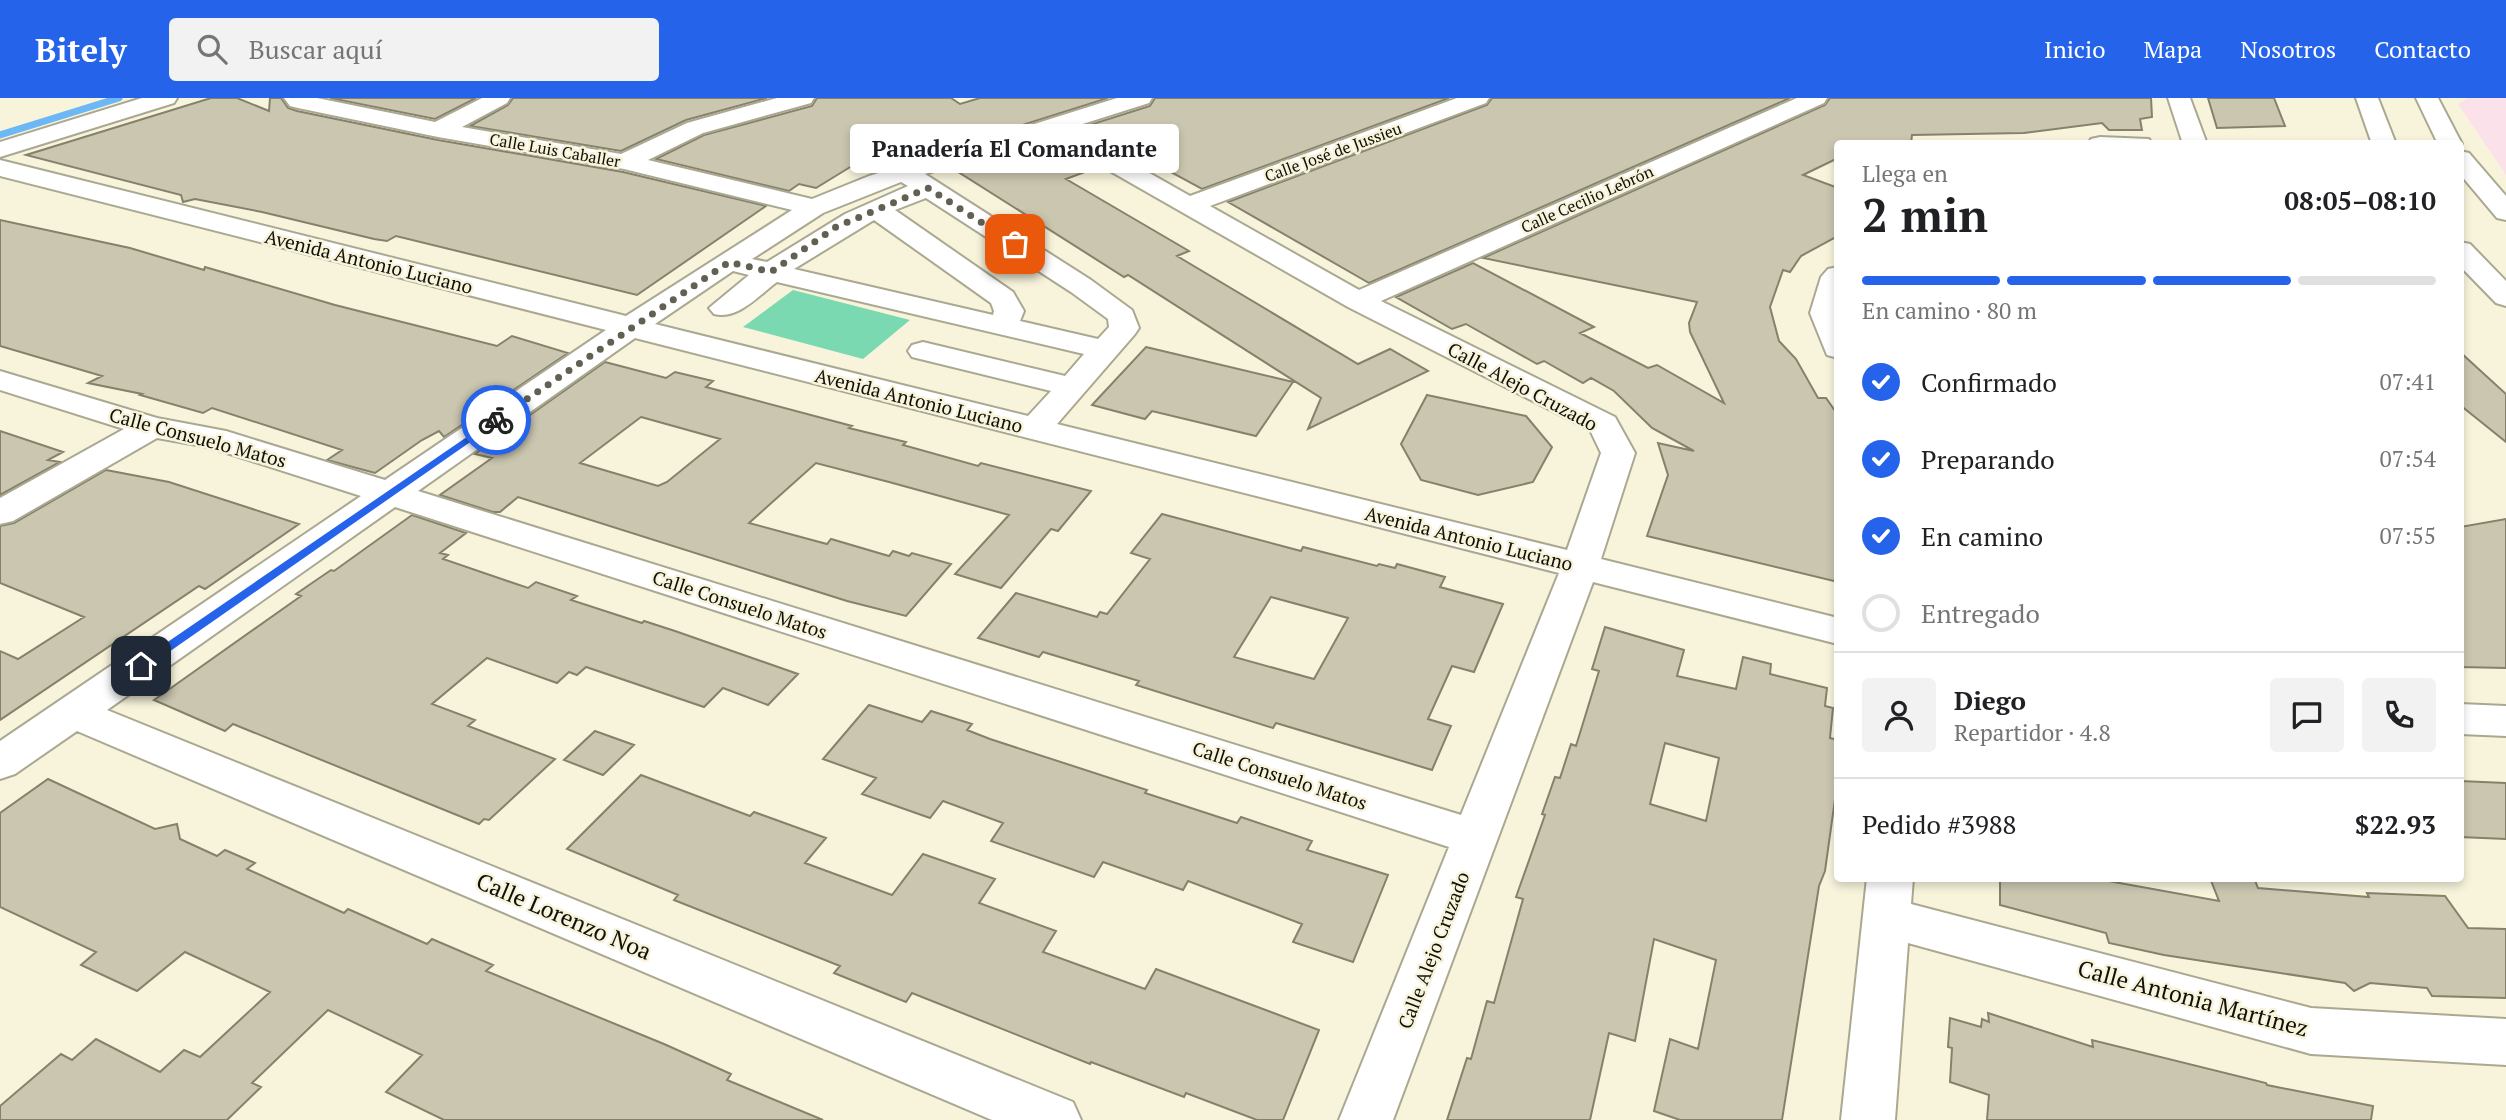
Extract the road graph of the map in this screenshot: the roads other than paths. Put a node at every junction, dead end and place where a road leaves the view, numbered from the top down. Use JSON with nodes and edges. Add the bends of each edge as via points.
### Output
{"nodes":[{"id":1,"x":166,"y":98,"type":"edge"},
{"id":2,"x":295,"y":98,"type":"edge"},
{"id":3,"x":499,"y":98,"type":"edge"},
{"id":4,"x":803,"y":98,"type":"edge"},
{"id":5,"x":1141,"y":98,"type":"edge"},
{"id":6,"x":1478,"y":98,"type":"edge"},
{"id":7,"x":1816,"y":98,"type":"edge"},
{"id":8,"x":2179,"y":98,"type":"edge"},
{"id":9,"x":2367,"y":98,"type":"edge"},
{"id":10,"x":2427,"y":98,"type":"edge"},
{"id":11,"x":1050,"y":127,"type":"junction"},
{"id":12,"x":438,"y":130,"type":"junction"},
{"id":13,"x":2194,"y":140,"type":"edge"},
{"id":14,"x":2383,"y":140,"type":"edge"},
{"id":15,"x":2448,"y":140,"type":"edge"},
{"id":16,"x":0,"y":150,"type":"edge"},
{"id":17,"x":624,"y":162,"type":"junction"},
{"id":18,"x":2464,"y":164,"type":"edge"},
{"id":19,"x":0,"y":168,"type":"edge"},
{"id":20,"x":916,"y":180,"type":"junction"},
{"id":21,"x":1189,"y":205,"type":"junction"},
{"id":22,"x":814,"y":207,"type":"junction"},
{"id":23,"x":876,"y":209,"type":"junction"},
{"id":24,"x":2506,"y":212,"type":"edge"},
{"id":25,"x":2464,"y":254,"type":"edge"},
{"id":26,"x":729,"y":262,"type":"junction"},
{"id":27,"x":771,"y":272,"type":"junction"},
{"id":28,"x":1834,"y":287,"type":"edge"},
{"id":29,"x":2506,"y":296,"type":"edge"},
{"id":30,"x":1358,"y":301,"type":"junction"},
{"id":31,"x":724,"y":308,"type":"dead end"},
{"id":32,"x":631,"y":327,"type":"junction"},
{"id":33,"x":1003,"y":327,"type":"junction"},
{"id":34,"x":1834,"y":338,"type":"edge"},
{"id":35,"x":1105,"y":350,"type":"junction"},
{"id":36,"x":923,"y":351,"type":"dead end"},
{"id":37,"x":0,"y":380,"type":"edge"},
{"id":38,"x":1073,"y":387,"type":"junction"},
{"id":39,"x":152,"y":427,"type":"junction"},
{"id":40,"x":1035,"y":429,"type":"junction"},
{"id":41,"x":389,"y":493,"type":"junction"},
{"id":42,"x":0,"y":513,"type":"edge"},
{"id":43,"x":1580,"y":566,"type":"junction"},
{"id":44,"x":1834,"y":630,"type":"edge"},
{"id":45,"x":74,"y":713,"type":"junction"},
{"id":46,"x":2464,"y":719,"type":"edge"},
{"id":47,"x":2506,"y":721,"type":"edge"},
{"id":48,"x":0,"y":763,"type":"edge"},
{"id":49,"x":1477,"y":838,"type":"junction"},
{"id":50,"x":1888,"y":898,"type":"edge"},
{"id":51,"x":2506,"y":1042,"type":"edge"},
{"id":52,"x":1054,"y":1120,"type":"edge"},
{"id":53,"x":1366,"y":1120,"type":"edge"},
{"id":54,"x":1868,"y":1120,"type":"edge"}],
"edges":[{"from":1,"to":16,"type":"street"},
{"from":2,"to":12,"type":"street","name":"Calle Luis Caballer"},
{"from":3,"to":12,"type":"street"},
{"from":4,"to":17,"type":"street","via":[[695,128]]},
{"from":5,"to":11,"type":"street"},
{"from":6,"to":21,"type":"street","name":"Calle José de Jussieu"},
{"from":7,"to":30,"type":"street","name":"Calle Cecilio Lebrón"},
{"from":8,"to":13,"type":"street"},
{"from":9,"to":14,"type":"street"},
{"from":10,"to":15,"type":"street"},
{"from":11,"to":20,"type":"street"},
{"from":11,"to":21,"type":"street","name":"Calle Alejo Cruzado"},
{"from":12,"to":17,"type":"street","name":"Calle Luis Caballer"},
{"from":17,"to":22,"type":"street","name":"Calle Luis Caballer"},
{"from":18,"to":24,"type":"street"},
{"from":19,"to":32,"type":"street","name":"Avenida Antonio Luciano"},
{"from":20,"to":22,"type":"street"},
{"from":20,"to":23,"type":"street"},
{"from":20,"to":35,"type":"street","via":[[1122,316],[1124,328]]},
{"from":21,"to":30,"type":"street","name":"Calle Alejo Cruzado"},
{"from":22,"to":26,"type":"street"},
{"from":23,"to":27,"type":"street","via":[[836,227]]},
{"from":23,"to":33,"type":"street","via":[[1003,298],[1009,311]]},
{"from":25,"to":29,"type":"street"},
{"from":26,"to":27,"type":"street"},
{"from":26,"to":32,"type":"street"},
{"from":27,"to":31,"type":"street"},
{"from":27,"to":33,"type":"street"},
{"from":28,"to":34,"type":"street","via":[[1825,313]]},
{"from":30,"to":43,"type":"street","name":"Calle Alejo Cruzado","via":[[1603,424],[1618,453]]},
{"from":32,"to":40,"type":"street","name":"Avenida Antonio Luciano"},
{"from":32,"to":41,"type":"street"},
{"from":33,"to":35,"type":"street"},
{"from":35,"to":38,"type":"street"},
{"from":36,"to":38,"type":"street"},
{"from":37,"to":39,"type":"street","name":"Calle Consuelo Matos"},
{"from":38,"to":40,"type":"street"},
{"from":39,"to":41,"type":"street","name":"Calle Consuelo Matos","via":[[214,438]]},
{"from":39,"to":42,"type":"street"},
{"from":40,"to":43,"type":"street","name":"Avenida Antonio Luciano"},
{"from":41,"to":45,"type":"street"},
{"from":41,"to":49,"type":"street","name":"Calle Consuelo Matos"},
{"from":43,"to":44,"type":"street","name":"Avenida Antonio Luciano"},
{"from":43,"to":49,"type":"street","name":"Calle Alejo Cruzado"},
{"from":45,"to":48,"type":"street"},
{"from":45,"to":52,"type":"street","name":"Calle Lorenzo Noa"},
{"from":46,"to":47,"type":"street"},
{"from":49,"to":53,"type":"street","name":"Calle Alejo Cruzado"},
{"from":50,"to":51,"type":"street","name":"Calle Antonia Martínez","via":[[2311,1031]]},
{"from":50,"to":54,"type":"street"}]}
